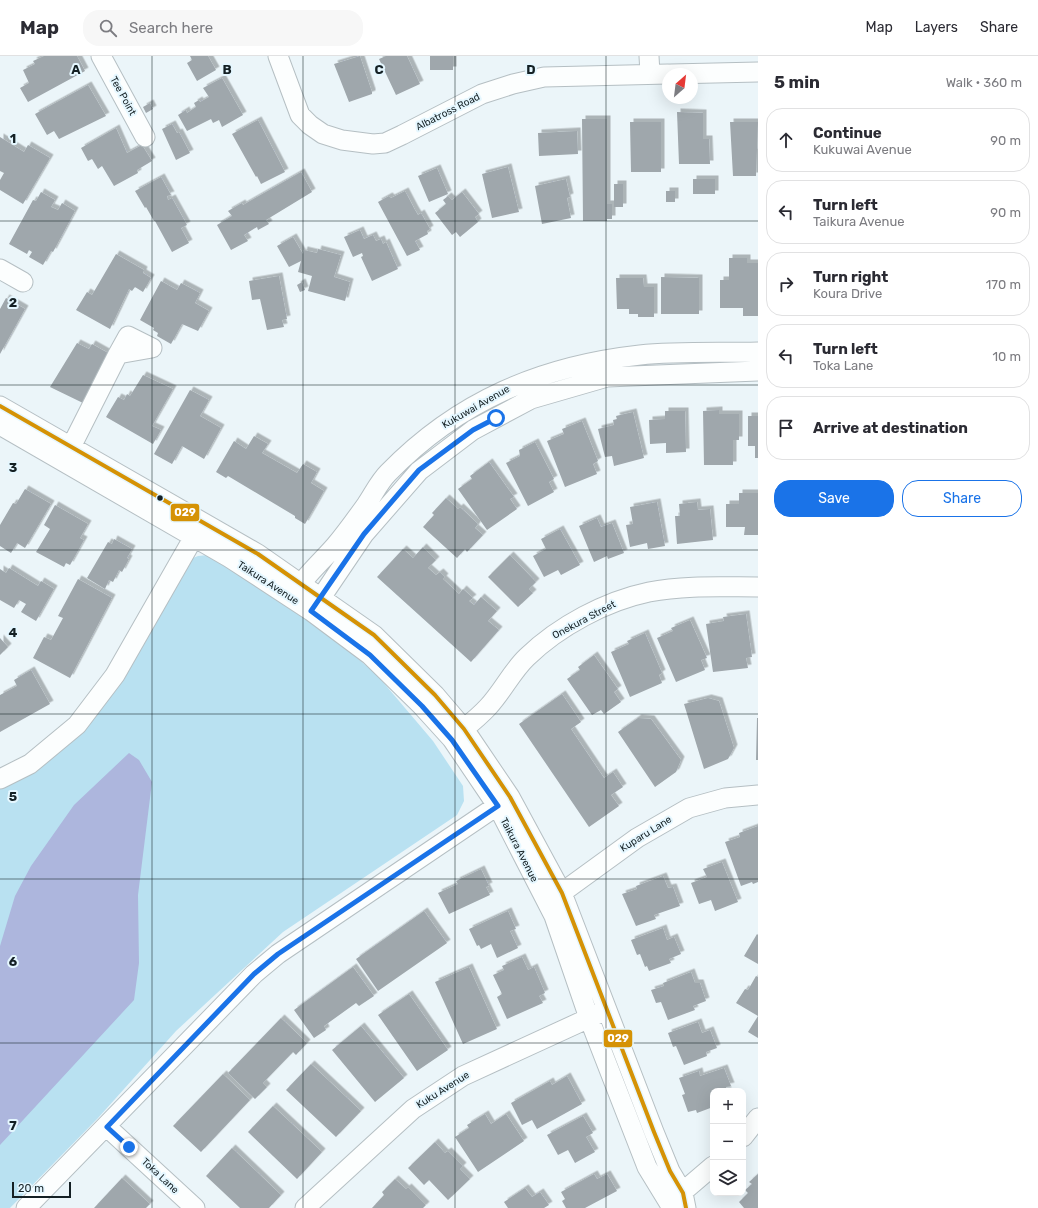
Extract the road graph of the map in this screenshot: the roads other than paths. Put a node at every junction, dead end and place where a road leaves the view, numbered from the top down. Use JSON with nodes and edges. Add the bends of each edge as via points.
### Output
{"nodes":[{"id":1,"x":101,"y":56,"type":"edge"},
{"id":2,"x":278,"y":56,"type":"edge"},
{"id":3,"x":659,"y":70,"type":"edge"},
{"id":4,"x":758,"y":72,"type":"edge"},
{"id":5,"x":145,"y":137,"type":"dead end"},
{"id":6,"x":0,"y":269,"type":"edge"},
{"id":7,"x":23,"y":282,"type":"dead end"},
{"id":8,"x":758,"y":352,"type":"edge"},
{"id":9,"x":118,"y":354,"type":"dead end"},
{"id":10,"x":758,"y":371,"type":"edge"},
{"id":11,"x":1,"y":414,"type":"edge"},
{"id":12,"x":71,"y":447,"type":"junction"},
{"id":13,"x":198,"y":530,"type":"junction"},
{"id":14,"x":758,"y":587,"type":"edge"},
{"id":15,"x":296,"y":590,"type":"junction"},
{"id":16,"x":316,"y":604,"type":"junction"},
{"id":17,"x":458,"y":734,"type":"junction"},
{"id":18,"x":0,"y":778,"type":"edge"},
{"id":19,"x":758,"y":795,"type":"edge"},
{"id":20,"x":504,"y":802,"type":"junction"},
{"id":21,"x":562,"y":892,"type":"junction"},
{"id":22,"x":546,"y":902,"type":"junction"},
{"id":23,"x":607,"y":1010,"type":"junction"},
{"id":24,"x":589,"y":1018,"type":"junction"},
{"id":25,"x":758,"y":1118,"type":"edge"},
{"id":26,"x":107,"y":1127,"type":"junction"},
{"id":27,"x":746,"y":1133,"type":"edge"},
{"id":28,"x":710,"y":1169,"type":"edge"},
{"id":29,"x":676,"y":1204,"type":"edge"},
{"id":30,"x":26,"y":1208,"type":"edge"},
{"id":31,"x":195,"y":1208,"type":"edge"},
{"id":32,"x":305,"y":1208,"type":"edge"}],
"edges":[{"from":1,"to":5,"type":"street","name":"Tee Point"},
{"from":2,"to":3,"type":"street","name":"Albatross Road","via":[[300,115],[310,125],[323,134],[342,140],[373,144],[385,143],[482,94],[513,84],[544,77]]},
{"from":3,"to":4,"type":"street","name":"Albatross Road"},
{"from":6,"to":7,"type":"street"},
{"from":8,"to":15,"type":"street","name":"Kukuwai Avenue","via":[[641,354],[554,371],[508,387],[447,421],[386,474],[335,546]]},
{"from":9,"to":12,"type":"street"},
{"from":10,"to":16,"type":"street","name":"Kukuwai Avenue","via":[[607,377],[531,399],[473,430],[419,470],[364,534]]},
{"from":11,"to":12,"type":"street","name":"Taikura Avenue"},
{"from":11,"to":13,"type":"street","name":"Taikura Avenue"},
{"from":12,"to":13,"type":"street","name":"Taikura Avenue"},
{"from":13,"to":15,"type":"street","name":"Taikura Avenue","via":[[230,558]]},
{"from":13,"to":18,"type":"street","via":[[115,676],[77,726],[30,764]]},
{"from":14,"to":17,"type":"street","name":"Onekura Street","via":[[681,588],[649,592],[597,610],[549,638],[526,658],[489,706]]},
{"from":15,"to":16,"type":"street","name":"Taikura Avenue"},
{"from":16,"to":17,"type":"street","name":"Taikura Avenue","via":[[422,706]]},
{"from":17,"to":20,"type":"street","name":"Taikura Avenue"},
{"from":19,"to":21,"type":"street","name":"Kuparu Lane","via":[[725,798],[689,808],[637,838]]},
{"from":20,"to":21,"type":"street","name":"Taikura Avenue"},
{"from":20,"to":22,"type":"street","name":"Taikura Avenue"},
{"from":20,"to":26,"type":"street","via":[[278,954],[254,974]]},
{"from":21,"to":22,"type":"street","name":"Kuparu Lane"},
{"from":21,"to":23,"type":"street","name":"Taikura Avenue"},
{"from":22,"to":24,"type":"street","name":"Taikura Avenue","via":[[554,916]]},
{"from":23,"to":24,"type":"street","name":"Kuku Avenue"},
{"from":23,"to":29,"type":"street","name":"Taikura Avenue","via":[[670,1171]]},
{"from":24,"to":29,"type":"street","name":"Taikura Avenue","via":[[647,1167]]},
{"from":24,"to":32,"type":"street","name":"Kuku Avenue","via":[[463,1076],[413,1109]]},
{"from":25,"to":27,"type":"street"},
{"from":26,"to":30,"type":"street"},
{"from":26,"to":31,"type":"street","name":"Toka Lane"},
{"from":28,"to":29,"type":"street"}]}
